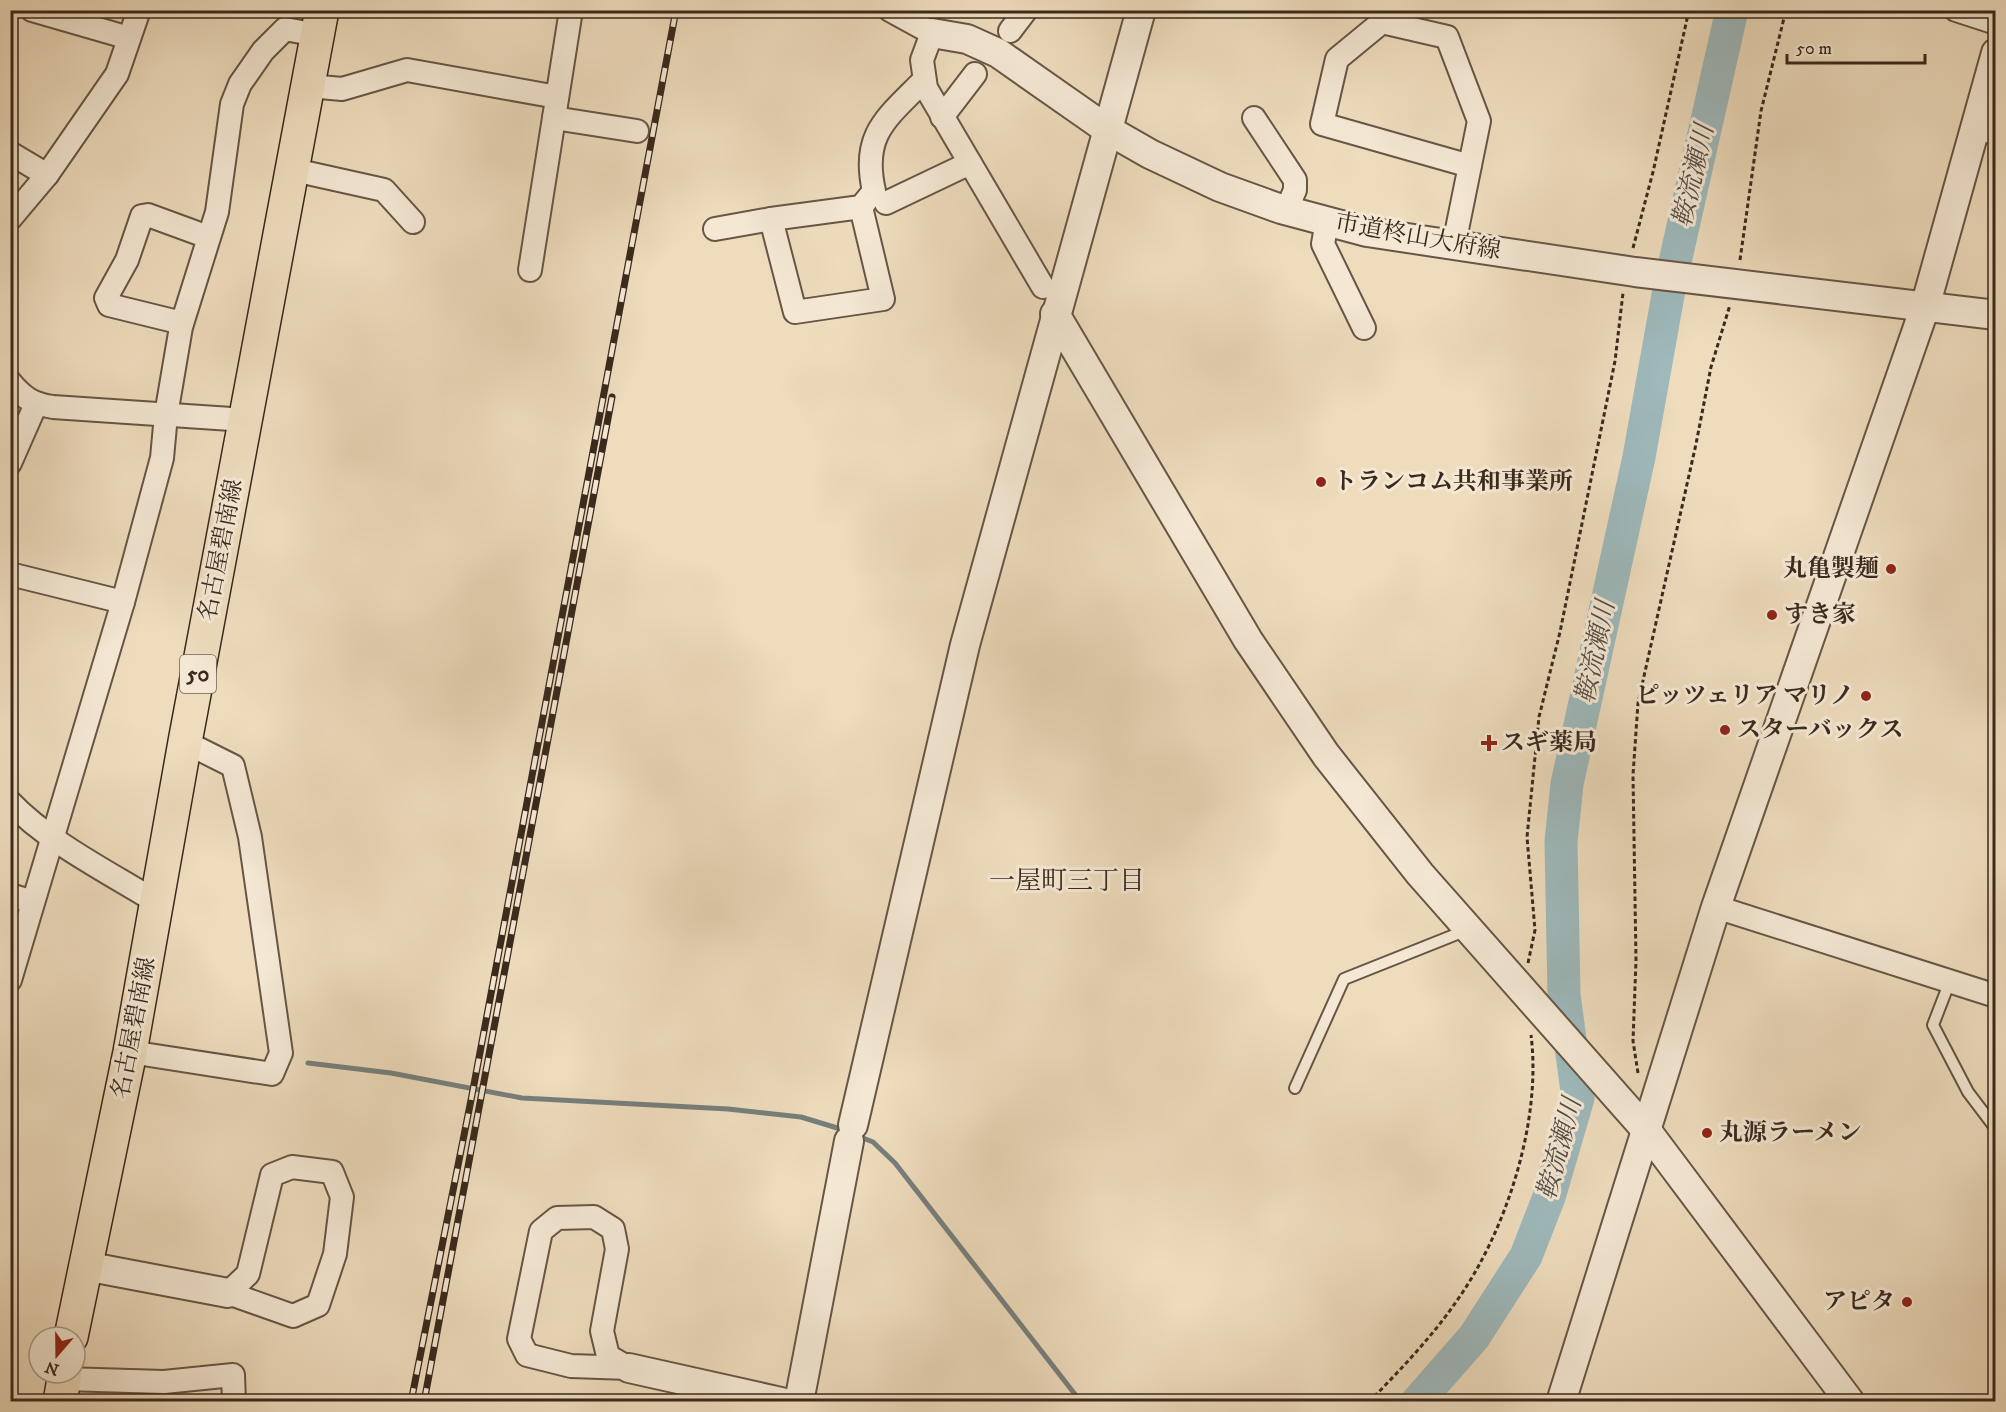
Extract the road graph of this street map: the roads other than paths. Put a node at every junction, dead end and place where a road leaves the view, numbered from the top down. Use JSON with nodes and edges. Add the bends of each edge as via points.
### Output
{"nodes":[{"id":1,"x":32,"y":10,"type":"edge"},
{"id":2,"x":139,"y":10,"type":"edge"},
{"id":3,"x":571,"y":10,"type":"edge"},
{"id":4,"x":890,"y":10,"type":"edge"},
{"id":5,"x":1026,"y":10,"type":"edge"},
{"id":6,"x":1141,"y":10,"type":"edge"},
{"id":7,"x":1956,"y":10,"type":"edge"},
{"id":8,"x":320,"y":23,"type":"edge"},
{"id":9,"x":1995,"y":24,"type":"edge"},
{"id":10,"x":1010,"y":31,"type":"dead end"},
{"id":11,"x":932,"y":33,"type":"junction"},
{"id":12,"x":129,"y":38,"type":"junction"},
{"id":13,"x":1995,"y":53,"type":"edge"},
{"id":14,"x":975,"y":74,"type":"dead end"},
{"id":15,"x":924,"y":80,"type":"junction"},
{"id":16,"x":309,"y":86,"type":"junction"},
{"id":17,"x":556,"y":108,"type":"junction"},
{"id":18,"x":942,"y":117,"type":"junction"},
{"id":19,"x":1254,"y":118,"type":"dead end"},
{"id":20,"x":1108,"y":130,"type":"junction"},
{"id":21,"x":1986,"y":130,"type":"edge"},
{"id":22,"x":637,"y":131,"type":"dead end"},
{"id":23,"x":10,"y":153,"type":"edge"},
{"id":24,"x":970,"y":163,"type":"junction"},
{"id":25,"x":1470,"y":166,"type":"junction"},
{"id":26,"x":294,"y":170,"type":"junction"},
{"id":27,"x":47,"y":175,"type":"junction"},
{"id":28,"x":886,"y":203,"type":"dead end"},
{"id":29,"x":861,"y":207,"type":"junction"},
{"id":30,"x":1286,"y":211,"type":"junction"},
{"id":31,"x":10,"y":219,"type":"edge"},
{"id":32,"x":771,"y":219,"type":"junction"},
{"id":33,"x":413,"y":222,"type":"dead end"},
{"id":34,"x":1327,"y":222,"type":"junction"},
{"id":35,"x":715,"y":229,"type":"dead end"},
{"id":36,"x":208,"y":237,"type":"junction"},
{"id":37,"x":1454,"y":244,"type":"junction"},
{"id":38,"x":530,"y":270,"type":"dead end"},
{"id":39,"x":1043,"y":287,"type":"dead end"},
{"id":40,"x":1925,"y":307,"type":"junction"},
{"id":41,"x":1055,"y":314,"type":"junction"},
{"id":42,"x":1995,"y":315,"type":"edge"},
{"id":43,"x":182,"y":323,"type":"junction"},
{"id":44,"x":1364,"y":328,"type":"dead end"},
{"id":45,"x":10,"y":382,"type":"edge"},
{"id":46,"x":36,"y":404,"type":"junction"},
{"id":47,"x":166,"y":415,"type":"junction"},
{"id":48,"x":246,"y":420,"type":"junction"},
{"id":49,"x":10,"y":463,"type":"edge"},
{"id":50,"x":10,"y":574,"type":"edge"},
{"id":51,"x":123,"y":602,"type":"junction"},
{"id":52,"x":185,"y":742,"type":"junction"},
{"id":53,"x":10,"y":802,"type":"edge"},
{"id":54,"x":54,"y":837,"type":"junction"},
{"id":55,"x":10,"y":895,"type":"edge"},
{"id":56,"x":33,"y":902,"type":"junction"},
{"id":57,"x":158,"y":903,"type":"junction"},
{"id":58,"x":1716,"y":907,"type":"junction"},
{"id":59,"x":1470,"y":929,"type":"junction"},
{"id":60,"x":10,"y":980,"type":"edge"},
{"id":61,"x":1950,"y":981,"type":"junction"},
{"id":62,"x":1995,"y":996,"type":"edge"},
{"id":63,"x":130,"y":1052,"type":"junction"},
{"id":64,"x":1295,"y":1088,"type":"dead end"},
{"id":65,"x":1995,"y":1129,"type":"edge"},
{"id":66,"x":1647,"y":1131,"type":"junction"},
{"id":67,"x":85,"y":1266,"type":"junction"},
{"id":68,"x":228,"y":1293,"type":"junction"},
{"id":69,"x":73,"y":1325,"type":"edge"},
{"id":70,"x":629,"y":1368,"type":"junction"},
{"id":71,"x":87,"y":1384,"type":"edge"},
{"id":72,"x":234,"y":1401,"type":"edge"},
{"id":73,"x":782,"y":1401,"type":"edge"},
{"id":74,"x":799,"y":1401,"type":"edge"},
{"id":75,"x":1561,"y":1401,"type":"edge"},
{"id":76,"x":1850,"y":1401,"type":"edge"}],
"edges":[{"from":1,"to":12,"type":"street"},
{"from":2,"to":12,"type":"street"},
{"from":3,"to":17,"type":"street"},
{"from":4,"to":11,"type":"street","name":"市道柊山大府線"},
{"from":5,"to":10,"type":"street"},
{"from":6,"to":20,"type":"street"},
{"from":7,"to":9,"type":"street"},
{"from":8,"to":16,"type":"main road","name":"名古屋碧南線","number":"50"},
{"from":8,"to":36,"type":"street","via":[[285,29],[262,51],[240,84],[230,113],[217,212]]},
{"from":11,"to":15,"type":"street","via":[[922,60]]},
{"from":11,"to":20,"type":"street","name":"市道柊山大府線","via":[[967,39],[998,53]]},
{"from":12,"to":27,"type":"street","via":[[117,74]]},
{"from":13,"to":21,"type":"street"},
{"from":14,"to":18,"type":"street"},
{"from":15,"to":18,"type":"street"},
{"from":15,"to":29,"type":"street","via":[[878,128],[868,165],[874,191]]},
{"from":16,"to":17,"type":"street","via":[[342,89],[407,70]]},
{"from":16,"to":26,"type":"main road","name":"名古屋碧南線","number":"50"},
{"from":17,"to":22,"type":"street"},
{"from":17,"to":38,"type":"street"},
{"from":18,"to":24,"type":"street"},
{"from":19,"to":30,"type":"street","via":[[1295,180]]},
{"from":20,"to":30,"type":"street","name":"市道柊山大府線","via":[[1220,187]]},
{"from":20,"to":41,"type":"street"},
{"from":21,"to":40,"type":"street"},
{"from":23,"to":27,"type":"street"},
{"from":24,"to":28,"type":"street"},
{"from":24,"to":39,"type":"street"},
{"from":25,"to":25,"type":"street","via":[[1479,121],[1447,37],[1382,22],[1337,59],[1322,124]]},
{"from":25,"to":37,"type":"street"},
{"from":26,"to":33,"type":"street","via":[[384,190]]},
{"from":26,"to":48,"type":"main road","name":"名古屋碧南線","number":"50"},
{"from":27,"to":31,"type":"street"},
{"from":29,"to":32,"type":"street"},
{"from":29,"to":32,"type":"street","via":[[883,298],[795,312]]},
{"from":30,"to":34,"type":"street","name":"市道柊山大府線"},
{"from":32,"to":35,"type":"street"},
{"from":34,"to":37,"type":"street","name":"市道柊山大府線","via":[[1367,232]]},
{"from":34,"to":44,"type":"street","via":[[1323,244]]},
{"from":36,"to":43,"type":"street"},
{"from":36,"to":43,"type":"street","via":[[142,216],[127,260],[106,298],[109,305]]},
{"from":37,"to":40,"type":"street","name":"市道柊山大府線","via":[[1631,272]]},
{"from":40,"to":42,"type":"street","name":"市道柊山大府線"},
{"from":40,"to":58,"type":"street"},
{"from":41,"to":59,"type":"street","via":[[1242,630],[1326,755],[1420,874]]},
{"from":41,"to":74,"type":"street","via":[[965,645],[851,1133]]},
{"from":43,"to":47,"type":"street"},
{"from":45,"to":46,"type":"street","via":[[21,396]]},
{"from":46,"to":47,"type":"street"},
{"from":46,"to":49,"type":"street"},
{"from":47,"to":48,"type":"street"},
{"from":47,"to":51,"type":"street","via":[[162,458]]},
{"from":48,"to":52,"type":"main road","name":"名古屋碧南線","number":"50"},
{"from":50,"to":51,"type":"street"},
{"from":51,"to":54,"type":"street"},
{"from":52,"to":57,"type":"main road","name":"名古屋碧南線","number":"50"},
{"from":52,"to":63,"type":"street","via":[[232,766],[250,837],[281,1053],[272,1074]]},
{"from":53,"to":54,"type":"street"},
{"from":54,"to":56,"type":"street"},
{"from":54,"to":57,"type":"street"},
{"from":55,"to":56,"type":"street"},
{"from":56,"to":60,"type":"street"},
{"from":57,"to":63,"type":"main road","name":"名古屋碧南線","number":"50"},
{"from":58,"to":61,"type":"street"},
{"from":58,"to":66,"type":"street"},
{"from":59,"to":64,"type":"lane","via":[[1344,979]]},
{"from":59,"to":66,"type":"street"},
{"from":61,"to":62,"type":"street"},
{"from":61,"to":65,"type":"lane","via":[[1933,1025],[1968,1092]]},
{"from":63,"to":67,"type":"main road","name":"名古屋碧南線","number":"50"},
{"from":66,"to":75,"type":"street"},
{"from":66,"to":76,"type":"street"},
{"from":67,"to":68,"type":"street"},
{"from":67,"to":69,"type":"main road","name":"名古屋碧南線","number":"50"},
{"from":68,"to":68,"type":"street","via":[[248,1274],[272,1175],[292,1167],[332,1172],[342,1197],[335,1254],[318,1305],[293,1316]]},
{"from":70,"to":70,"type":"street","via":[[571,1366],[527,1355],[519,1338],[541,1231],[557,1218],[594,1217],[613,1229],[617,1249],[602,1331],[608,1356]]},
{"from":70,"to":73,"type":"street"},
{"from":71,"to":72,"type":"street","via":[[165,1382],[232,1375]]}]}
